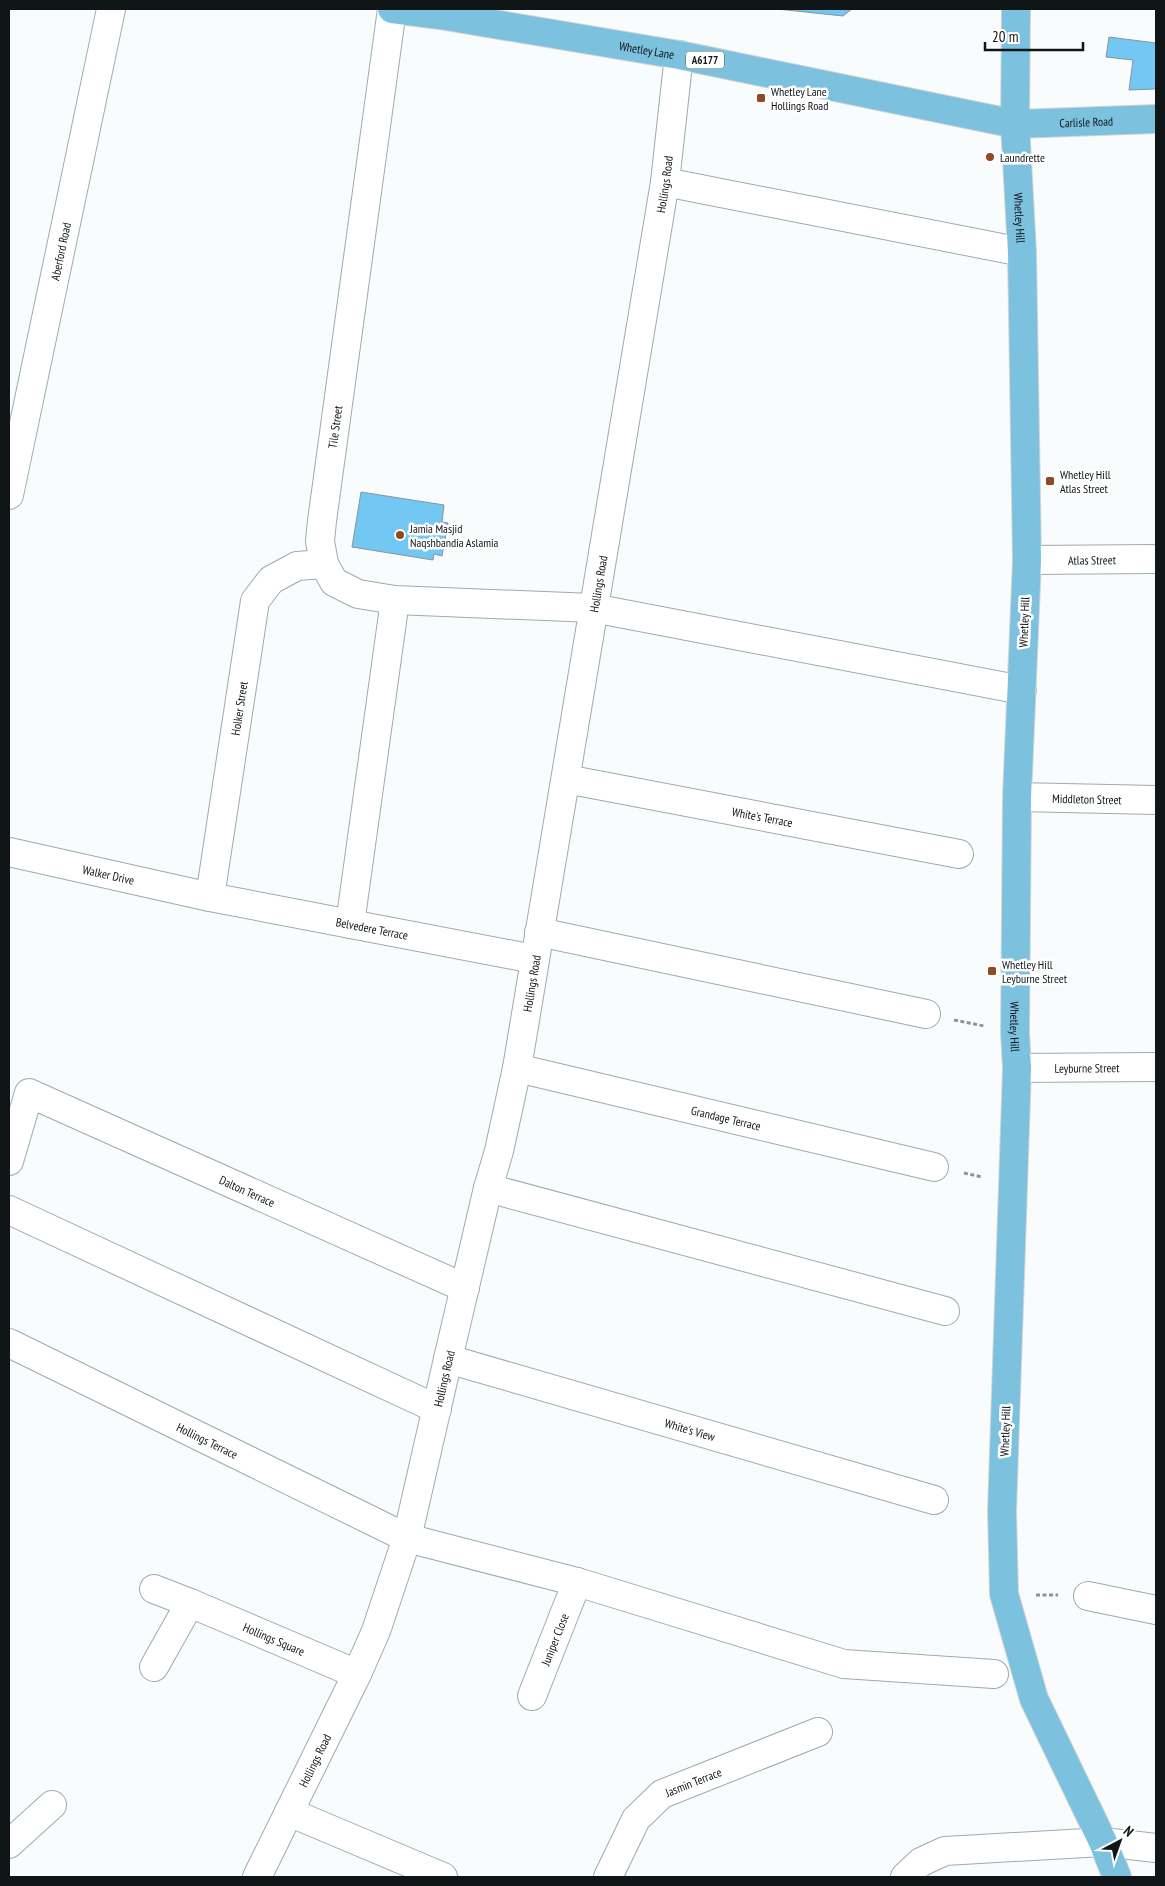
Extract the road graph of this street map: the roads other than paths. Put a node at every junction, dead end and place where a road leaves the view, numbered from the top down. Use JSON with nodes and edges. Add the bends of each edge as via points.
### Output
{"nodes":[{"id":1,"x":111,"y":9,"type":"edge"},
{"id":2,"x":392,"y":9,"type":"edge"},
{"id":3,"x":1016,"y":9,"type":"edge"},
{"id":4,"x":441,"y":12,"type":"edge"},
{"id":5,"x":680,"y":55,"type":"junction"},
{"id":6,"x":1156,"y":119,"type":"edge"},
{"id":7,"x":1015,"y":124,"type":"junction"},
{"id":8,"x":665,"y":182,"type":"junction"},
{"id":9,"x":1022,"y":252,"type":"junction"},
{"id":10,"x":9,"y":495,"type":"edge"},
{"id":11,"x":1156,"y":559,"type":"edge"},
{"id":12,"x":1027,"y":560,"type":"junction"},
{"id":13,"x":324,"y":564,"type":"junction"},
{"id":14,"x":395,"y":600,"type":"junction"},
{"id":15,"x":593,"y":608,"type":"junction"},
{"id":16,"x":1022,"y":690,"type":"junction"},
{"id":17,"x":566,"y":778,"type":"junction"},
{"id":18,"x":1017,"y":798,"type":"junction"},
{"id":19,"x":1156,"y":800,"type":"edge"},
{"id":20,"x":9,"y":852,"type":"edge"},
{"id":21,"x":959,"y":854,"type":"dead end"},
{"id":22,"x":210,"y":897,"type":"junction"},
{"id":23,"x":350,"y":924,"type":"junction"},
{"id":24,"x":540,"y":932,"type":"junction"},
{"id":25,"x":534,"y":959,"type":"junction"},
{"id":26,"x":926,"y":1014,"type":"road end"},
{"id":27,"x":1156,"y":1067,"type":"edge"},
{"id":28,"x":517,"y":1068,"type":"junction"},
{"id":29,"x":1017,"y":1068,"type":"junction"},
{"id":30,"x":9,"y":1161,"type":"edge"},
{"id":31,"x":934,"y":1167,"type":"road end"},
{"id":32,"x":488,"y":1188,"type":"junction"},
{"id":33,"x":9,"y":1210,"type":"edge"},
{"id":34,"x":465,"y":1288,"type":"junction"},
{"id":35,"x":945,"y":1311,"type":"dead end"},
{"id":36,"x":9,"y":1343,"type":"edge"},
{"id":37,"x":448,"y":1358,"type":"junction"},
{"id":38,"x":437,"y":1409,"type":"junction"},
{"id":39,"x":934,"y":1500,"type":"dead end"},
{"id":40,"x":407,"y":1538,"type":"junction"},
{"id":41,"x":577,"y":1582,"type":"junction"},
{"id":42,"x":154,"y":1589,"type":"dead end"},
{"id":43,"x":1088,"y":1596,"type":"road end"},
{"id":44,"x":190,"y":1603,"type":"junction"},
{"id":45,"x":1156,"y":1610,"type":"edge"},
{"id":46,"x":154,"y":1667,"type":"dead end"},
{"id":47,"x":357,"y":1674,"type":"junction"},
{"id":48,"x":994,"y":1674,"type":"dead end"},
{"id":49,"x":532,"y":1696,"type":"dead end"},
{"id":50,"x":818,"y":1732,"type":"dead end"},
{"id":51,"x":52,"y":1805,"type":"dead end"},
{"id":52,"x":289,"y":1812,"type":"junction"},
{"id":53,"x":1103,"y":1842,"type":"junction"},
{"id":54,"x":9,"y":1844,"type":"edge"},
{"id":55,"x":1156,"y":1848,"type":"edge"},
{"id":56,"x":256,"y":1877,"type":"edge"},
{"id":57,"x":443,"y":1877,"type":"edge"},
{"id":58,"x":608,"y":1877,"type":"edge"},
{"id":59,"x":905,"y":1877,"type":"edge"},
{"id":60,"x":1117,"y":1877,"type":"edge"}],
"edges":[{"from":1,"to":10,"type":"street","name":"Aberford Road"},
{"from":2,"to":4,"type":"main road","name":"Whetley Lane","number":"A6177"},
{"from":2,"to":13,"type":"street","name":"Tile Street","via":[[322,521],[320,541]]},
{"from":3,"to":7,"type":"main road","name":"Whetley Hill"},
{"from":4,"to":5,"type":"main road","name":"Whetley Lane","number":"A6177"},
{"from":5,"to":7,"type":"main road","name":"Whetley Lane","number":"A6177"},
{"from":5,"to":8,"type":"street","name":"Hollings Road"},
{"from":6,"to":7,"type":"main road","name":"Carlisle Road","number":"A6177"},
{"from":7,"to":9,"type":"main road","name":"Whetley Hill"},
{"from":8,"to":9,"type":"street"},
{"from":8,"to":15,"type":"street","name":"Hollings Road"},
{"from":9,"to":12,"type":"main road","name":"Whetley Hill"},
{"from":11,"to":12,"type":"street","name":"Atlas Street"},
{"from":12,"to":16,"type":"main road","name":"Whetley Hill"},
{"from":13,"to":14,"type":"street","name":"Tile Street","via":[[334,582],[358,594]]},
{"from":13,"to":22,"type":"street","name":"Holker Street","via":[[298,566],[270,580],[255,601]]},
{"from":14,"to":15,"type":"street","name":"Tile Street"},
{"from":14,"to":23,"type":"street"},
{"from":15,"to":16,"type":"street","name":"Tile Street"},
{"from":15,"to":17,"type":"street","name":"Hollings Road"},
{"from":16,"to":18,"type":"main road","name":"Whetley Hill"},
{"from":17,"to":21,"type":"street","name":"White's Terrace"},
{"from":17,"to":24,"type":"street","name":"Hollings Road"},
{"from":18,"to":19,"type":"street","name":"Middleton Street"},
{"from":18,"to":29,"type":"main road","name":"Whetley Hill"},
{"from":20,"to":22,"type":"street","name":"Walker Drive"},
{"from":22,"to":23,"type":"street","name":"Belvedere Terrace"},
{"from":23,"to":25,"type":"street","name":"Belvedere Terrace"},
{"from":24,"to":25,"type":"street","name":"Hollings Road"},
{"from":24,"to":26,"type":"street"},
{"from":25,"to":28,"type":"street","name":"Hollings Road"},
{"from":27,"to":29,"type":"street","name":"Leyburne Street"},
{"from":28,"to":31,"type":"street","name":"Grandage Terrace"},
{"from":28,"to":32,"type":"street","name":"Hollings Road"},
{"from":29,"to":53,"type":"main road","name":"Whetley Hill","via":[[1002,1511],[1004,1594],[1034,1699]]},
{"from":30,"to":34,"type":"street","name":"Dalton Terrace","via":[[29,1093]]},
{"from":32,"to":34,"type":"street","name":"Hollings Road"},
{"from":32,"to":35,"type":"street"},
{"from":33,"to":38,"type":"street"},
{"from":34,"to":37,"type":"street","name":"Hollings Road"},
{"from":36,"to":40,"type":"street","name":"Hollings Terrace"},
{"from":37,"to":38,"type":"street","name":"Hollings Road"},
{"from":37,"to":39,"type":"street","name":"White's View"},
{"from":38,"to":40,"type":"street","name":"Hollings Road"},
{"from":40,"to":41,"type":"street","name":"Hollings Terrace"},
{"from":40,"to":47,"type":"street","name":"Hollings Road","via":[[376,1631]]},
{"from":41,"to":48,"type":"street","name":"Hollings Terrace","via":[[844,1664]]},
{"from":41,"to":49,"type":"street","name":"Juniper Close"},
{"from":42,"to":44,"type":"street","name":"Hollings Square"},
{"from":43,"to":45,"type":"street"},
{"from":44,"to":46,"type":"street"},
{"from":44,"to":47,"type":"street","name":"Hollings Square"},
{"from":47,"to":52,"type":"street","name":"Hollings Road"},
{"from":50,"to":58,"type":"street","name":"Jasmin Terrace","via":[[662,1794],[636,1819]]},
{"from":51,"to":54,"type":"street"},
{"from":52,"to":56,"type":"street","name":"Hollings Road"},
{"from":52,"to":57,"type":"street"},
{"from":53,"to":55,"type":"street"},
{"from":53,"to":59,"type":"street","via":[[945,1851],[921,1862]]},
{"from":53,"to":60,"type":"main road","name":"Whetley Hill"}]}
